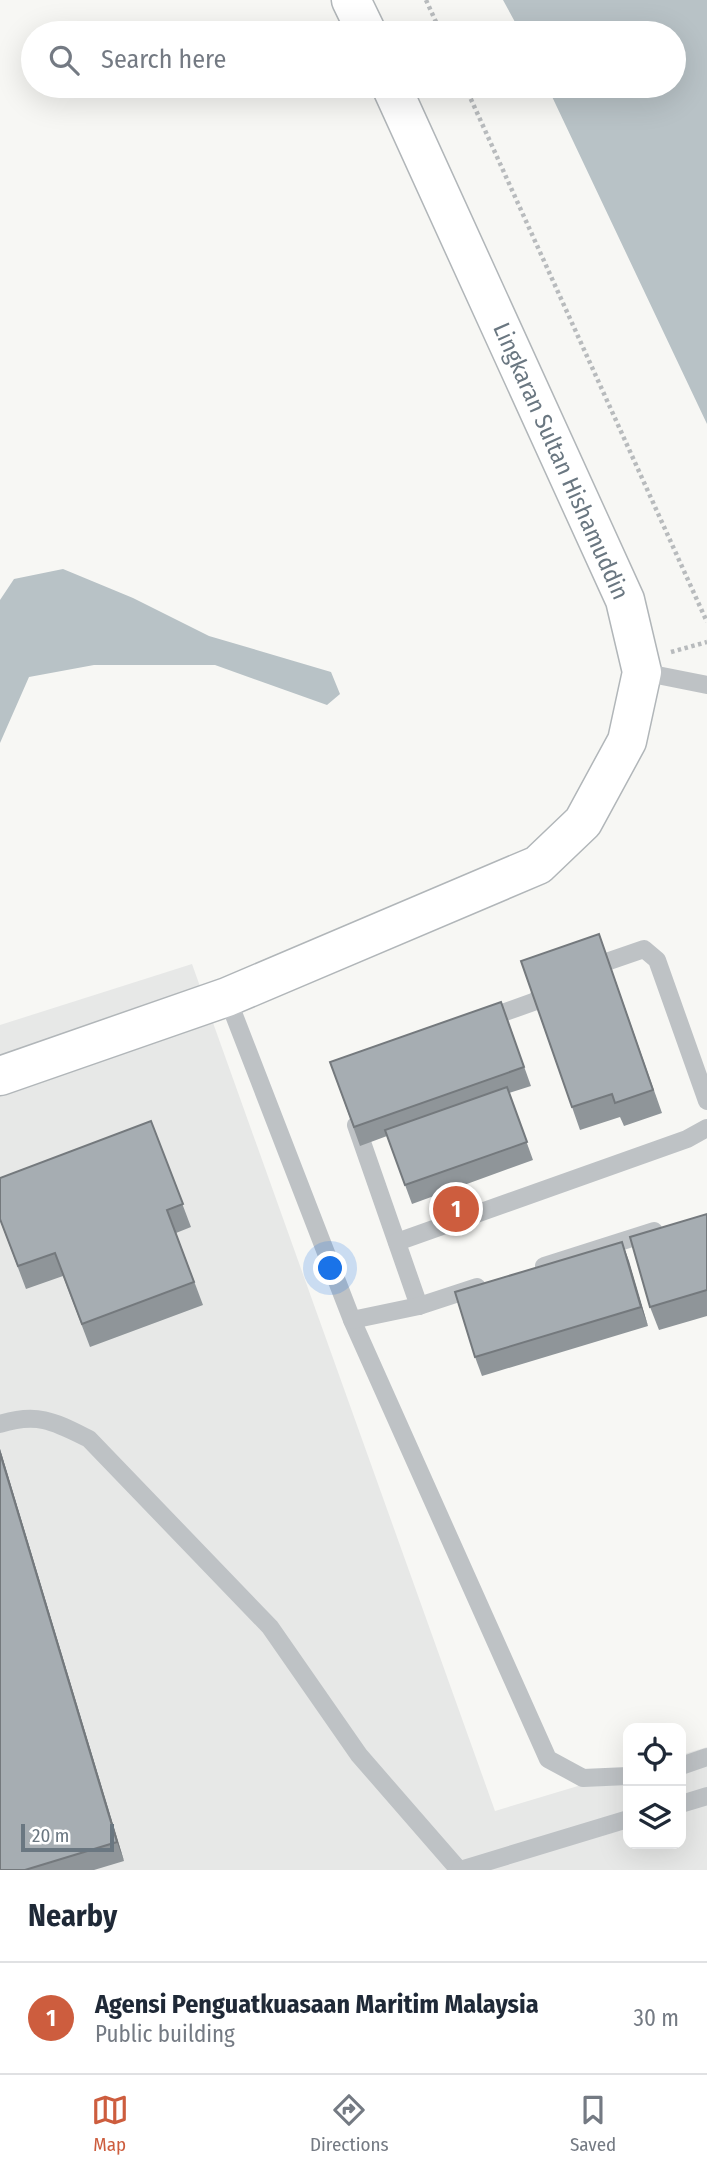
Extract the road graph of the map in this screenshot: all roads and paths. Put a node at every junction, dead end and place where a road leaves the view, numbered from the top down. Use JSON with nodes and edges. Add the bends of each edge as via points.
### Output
{"nodes":[{"id":1,"x":351,"y":0,"type":"edge"},
{"id":2,"x":426,"y":0,"type":"edge"},
{"id":3,"x":361,"y":21,"type":"edge"},
{"id":4,"x":436,"y":21,"type":"edge"},
{"id":5,"x":396,"y":98,"type":"edge"},
{"id":6,"x":470,"y":98,"type":"edge"},
{"id":7,"x":707,"y":622,"type":"edge"},
{"id":8,"x":642,"y":672,"type":"junction"},
{"id":9,"x":707,"y":685,"type":"edge"},
{"id":10,"x":227,"y":997,"type":"junction"},
{"id":11,"x":463,"y":1027,"type":"edge"},
{"id":12,"x":0,"y":1076,"type":"edge"},
{"id":13,"x":707,"y":1101,"type":"edge"},
{"id":14,"x":350,"y":1106,"type":"edge"},
{"id":15,"x":707,"y":1128,"type":"edge"},
{"id":16,"x":668,"y":1227,"type":"edge"},
{"id":17,"x":397,"y":1242,"type":"junction"},
{"id":18,"x":524,"y":1273,"type":"edge"},
{"id":19,"x":497,"y":1281,"type":"edge"},
{"id":20,"x":419,"y":1306,"type":"junction"},
{"id":21,"x":352,"y":1320,"type":"junction"},
{"id":22,"x":0,"y":1424,"type":"edge"},
{"id":23,"x":707,"y":1757,"type":"edge"},
{"id":24,"x":686,"y":1764,"type":"edge"},
{"id":25,"x":623,"y":1776,"type":"edge"},
{"id":26,"x":707,"y":1796,"type":"edge"},
{"id":27,"x":686,"y":1802,"type":"edge"},
{"id":28,"x":623,"y":1821,"type":"edge"},
{"id":29,"x":459,"y":1870,"type":"edge"}],
"edges":[{"from":1,"to":3,"type":"street"},
{"from":2,"to":4,"type":"path"},
{"from":5,"to":8,"type":"street","name":"Lingkaran Sultan Hishamuddin","via":[[625,600]]},
{"from":6,"to":7,"type":"path"},
{"from":8,"to":9,"type":"lane"},
{"from":8,"to":10,"type":"street","name":"Lingkaran Sultan Hishamuddin","via":[[628,741],[583,822],[538,865]]},
{"from":10,"to":12,"type":"street","name":"Lingkaran Sultan Hishamuddin"},
{"from":10,"to":21,"type":"lane"},
{"from":11,"to":13,"type":"lane","via":[[536,1001],[548,982],[644,949],[657,960]]},
{"from":14,"to":17,"type":"lane"},
{"from":15,"to":17,"type":"lane"},
{"from":16,"to":18,"type":"lane"},
{"from":17,"to":20,"type":"lane"},
{"from":19,"to":20,"type":"lane"},
{"from":20,"to":21,"type":"lane"},
{"from":21,"to":25,"type":"lane","via":[[548,1759],[583,1778]]},
{"from":22,"to":29,"type":"lane","via":[[24,1417],[58,1424],[89,1439],[270,1627],[359,1755]]},
{"from":23,"to":24,"type":"lane"},
{"from":26,"to":27,"type":"lane"},
{"from":28,"to":29,"type":"lane"}]}
